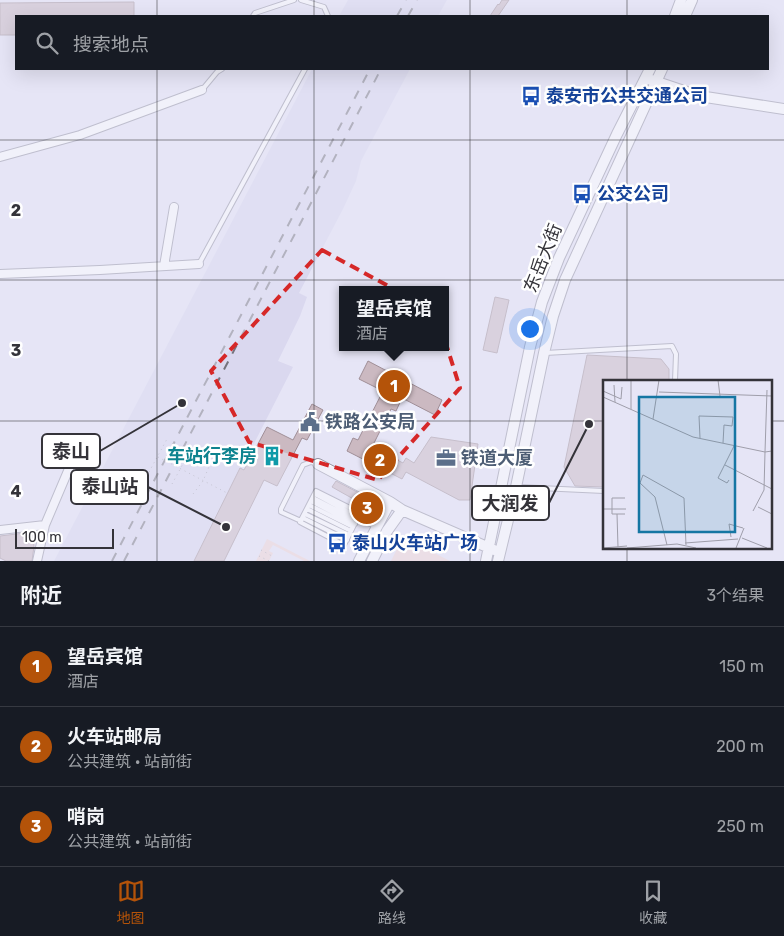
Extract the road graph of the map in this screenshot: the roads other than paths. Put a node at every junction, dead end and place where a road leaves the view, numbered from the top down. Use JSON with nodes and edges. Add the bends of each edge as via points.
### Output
{"nodes":[{"id":1,"x":294,"y":0,"type":"edge"},
{"id":2,"x":301,"y":0,"type":"edge"},
{"id":3,"x":681,"y":0,"type":"edge"},
{"id":4,"x":692,"y":0,"type":"edge"},
{"id":5,"x":254,"y":15,"type":"edge"},
{"id":6,"x":328,"y":15,"type":"edge"},
{"id":7,"x":675,"y":15,"type":"edge"},
{"id":8,"x":685,"y":15,"type":"edge"},
{"id":9,"x":220,"y":70,"type":"edge"},
{"id":10,"x":304,"y":70,"type":"edge"},
{"id":11,"x":662,"y":70,"type":"edge"},
{"id":12,"x":648,"y":73,"type":"edge"},
{"id":13,"x":656,"y":82,"type":"junction"},
{"id":14,"x":202,"y":90,"type":"joint"},
{"id":15,"x":784,"y":109,"type":"edge"},
{"id":16,"x":0,"y":157,"type":"edge"},
{"id":17,"x":174,"y":207,"type":"dead end"},
{"id":18,"x":199,"y":264,"type":"joint"},
{"id":19,"x":164,"y":266,"type":"junction"},
{"id":20,"x":0,"y":274,"type":"edge"},
{"id":21,"x":544,"y":353,"type":"junction"},
{"id":22,"x":675,"y":380,"type":"edge"},
{"id":23,"x":76,"y":452,"type":"dead end"},
{"id":24,"x":318,"y":464,"type":"joint"},
{"id":25,"x":516,"y":487,"type":"junction"},
{"id":26,"x":603,"y":491,"type":"edge"},
{"id":27,"x":311,"y":501,"type":"junction"},
{"id":28,"x":390,"y":502,"type":"junction"},
{"id":29,"x":402,"y":510,"type":"junction"},
{"id":30,"x":303,"y":518,"type":"junction"},
{"id":31,"x":45,"y":526,"type":"junction"},
{"id":32,"x":376,"y":526,"type":"junction"},
{"id":33,"x":353,"y":527,"type":"junction"},
{"id":34,"x":0,"y":530,"type":"edge"},
{"id":35,"x":387,"y":531,"type":"junction"},
{"id":36,"x":488,"y":549,"type":"junction"},
{"id":37,"x":499,"y":556,"type":"edge"},
{"id":38,"x":37,"y":561,"type":"edge"},
{"id":39,"x":358,"y":561,"type":"edge"},
{"id":40,"x":372,"y":561,"type":"edge"},
{"id":41,"x":486,"y":561,"type":"edge"}],
"edges":[{"from":1,"to":5,"type":"lane"},
{"from":2,"to":6,"type":"lane","via":[[324,7]]},
{"from":3,"to":7,"type":"main road"},
{"from":4,"to":8,"type":"main road"},
{"from":9,"to":14,"type":"lane"},
{"from":10,"to":18,"type":"lane"},
{"from":11,"to":13,"type":"main road","name":"东岳大街"},
{"from":12,"to":13,"type":"main road"},
{"from":12,"to":36,"type":"main road","name":"东岳大街","via":[[563,250],[542,302]]},
{"from":13,"to":15,"type":"main road","via":[[699,96]]},
{"from":13,"to":21,"type":"main road","name":"东岳大街","via":[[565,280]]},
{"from":14,"to":16,"type":"street","via":[[80,135]]},
{"from":17,"to":19,"type":"street"},
{"from":18,"to":19,"type":"street"},
{"from":19,"to":20,"type":"street"},
{"from":21,"to":22,"type":"lane","via":[[672,346],[676,354]]},
{"from":21,"to":25,"type":"main road","name":"东岳大街"},
{"from":23,"to":31,"type":"street"},
{"from":24,"to":28,"type":"main road"},
{"from":24,"to":30,"type":"lane","via":[[311,462],[302,466],[282,509],[282,512]]},
{"from":25,"to":26,"type":"lane"},
{"from":25,"to":37,"type":"main road","name":"东岳大街"},
{"from":27,"to":30,"type":"lane"},
{"from":27,"to":33,"type":"lane"},
{"from":27,"to":33,"type":"lane"},
{"from":27,"to":33,"type":"lane","via":[[316,491],[360,513]]},
{"from":28,"to":29,"type":"main road"},
{"from":28,"to":32,"type":"main road"},
{"from":29,"to":35,"type":"main road"},
{"from":29,"to":36,"type":"main road"},
{"from":30,"to":33,"type":"lane"},
{"from":30,"to":33,"type":"lane","via":[[300,522],[344,544]]},
{"from":31,"to":34,"type":"street"},
{"from":31,"to":38,"type":"street"},
{"from":32,"to":33,"type":"lane"},
{"from":32,"to":35,"type":"lane"},
{"from":32,"to":39,"type":"main road"},
{"from":35,"to":40,"type":"main road"},
{"from":36,"to":37,"type":"main road"},
{"from":36,"to":41,"type":"main road","name":"东岳大街"}]}
